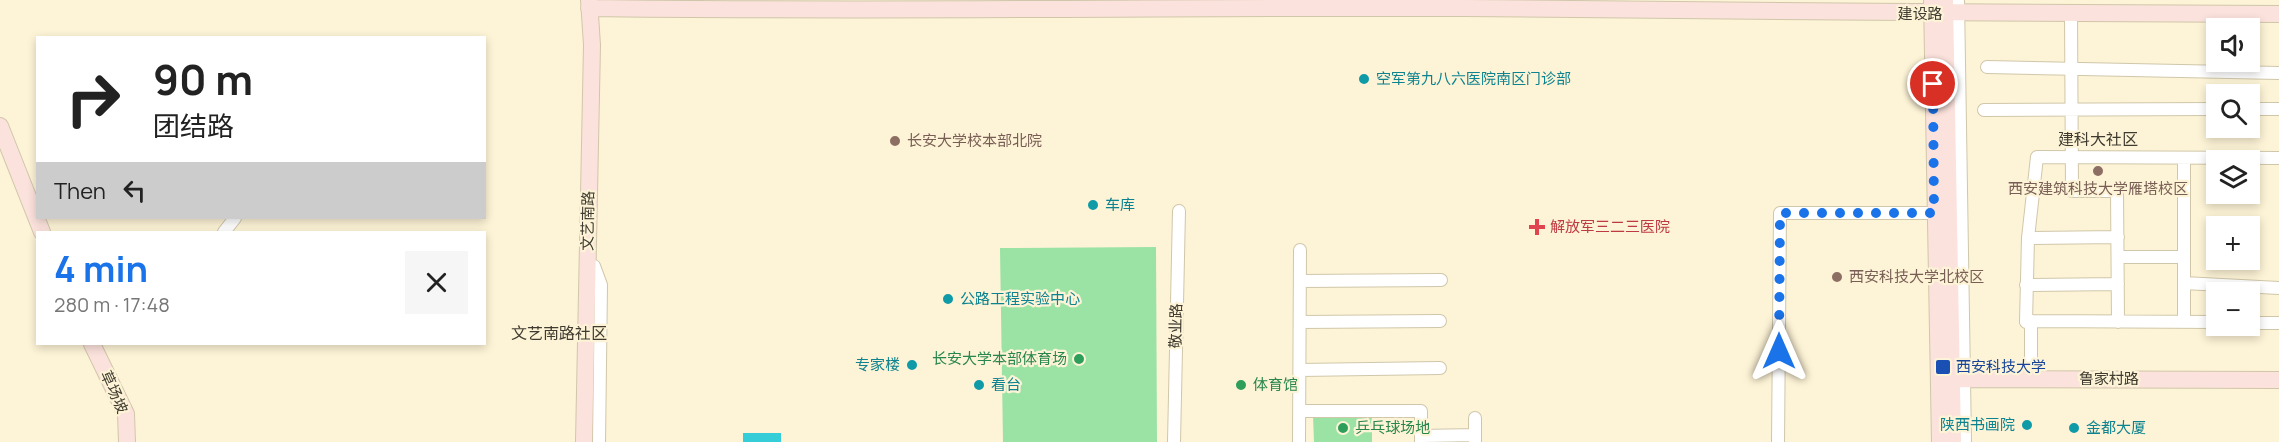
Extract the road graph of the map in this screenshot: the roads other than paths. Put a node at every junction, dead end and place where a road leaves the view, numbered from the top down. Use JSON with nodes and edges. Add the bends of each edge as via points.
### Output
{"nodes":[{"id":1,"x":595,"y":4,"type":"edge"},
{"id":2,"x":732,"y":4,"type":"edge"},
{"id":3,"x":1463,"y":4,"type":"edge"},
{"id":4,"x":1029,"y":5,"type":"edge"},
{"id":5,"x":1945,"y":7,"type":"edge"},
{"id":6,"x":2071,"y":14,"type":"junction"},
{"id":7,"x":2279,"y":14,"type":"edge"},
{"id":8,"x":1987,"y":67,"type":"dead end"},
{"id":9,"x":2072,"y":69,"type":"junction"},
{"id":10,"x":2279,"y":73,"type":"edge"},
{"id":11,"x":2260,"y":109,"type":"edge"},
{"id":12,"x":2279,"y":109,"type":"edge"},
{"id":13,"x":1984,"y":110,"type":"dead end"},
{"id":14,"x":2072,"y":110,"type":"junction"},
{"id":15,"x":2206,"y":110,"type":"edge"},
{"id":16,"x":0,"y":126,"type":"edge"},
{"id":17,"x":2072,"y":158,"type":"junction"},
{"id":18,"x":2184,"y":158,"type":"junction"},
{"id":19,"x":2279,"y":158,"type":"edge"},
{"id":20,"x":1179,"y":211,"type":"dead end"},
{"id":21,"x":1934,"y":213,"type":"junction"},
{"id":22,"x":36,"y":217,"type":"edge"},
{"id":23,"x":234,"y":219,"type":"edge"},
{"id":24,"x":225,"y":231,"type":"edge"},
{"id":25,"x":2118,"y":237,"type":"junction"},
{"id":26,"x":2028,"y":238,"type":"junction"},
{"id":27,"x":1300,"y":250,"type":"dead end"},
{"id":28,"x":2118,"y":256,"type":"junction"},
{"id":29,"x":2184,"y":256,"type":"junction"},
{"id":30,"x":594,"y":266,"type":"junction"},
{"id":31,"x":1441,"y":280,"type":"dead end"},
{"id":32,"x":1300,"y":281,"type":"junction"},
{"id":33,"x":2184,"y":283,"type":"junction"},
{"id":34,"x":2118,"y":284,"type":"junction"},
{"id":35,"x":2026,"y":285,"type":"junction"},
{"id":36,"x":2279,"y":288,"type":"edge"},
{"id":37,"x":1440,"y":321,"type":"dead end"},
{"id":38,"x":2031,"y":321,"type":"junction"},
{"id":39,"x":1300,"y":322,"type":"junction"},
{"id":40,"x":2118,"y":322,"type":"junction"},
{"id":41,"x":2184,"y":322,"type":"junction"},
{"id":42,"x":2206,"y":322,"type":"edge"},
{"id":43,"x":2260,"y":322,"type":"edge"},
{"id":44,"x":2279,"y":323,"type":"edge"},
{"id":45,"x":92,"y":345,"type":"edge"},
{"id":46,"x":2031,"y":358,"type":"dead end"},
{"id":47,"x":1440,"y":368,"type":"dead end"},
{"id":48,"x":1300,"y":370,"type":"junction"},
{"id":49,"x":1951,"y":379,"type":"junction"},
{"id":50,"x":2279,"y":380,"type":"edge"},
{"id":51,"x":1300,"y":411,"type":"junction"},
{"id":52,"x":1475,"y":418,"type":"dead end"},
{"id":53,"x":1421,"y":439,"type":"edge"},
{"id":54,"x":1475,"y":439,"type":"edge"},
{"id":55,"x":127,"y":442,"type":"edge"},
{"id":56,"x":584,"y":442,"type":"edge"},
{"id":57,"x":591,"y":442,"type":"edge"},
{"id":58,"x":599,"y":442,"type":"edge"},
{"id":59,"x":1174,"y":442,"type":"edge"},
{"id":60,"x":1299,"y":442,"type":"edge"},
{"id":61,"x":1778,"y":442,"type":"edge"},
{"id":62,"x":1940,"y":442,"type":"edge"},
{"id":63,"x":1953,"y":442,"type":"edge"},
{"id":64,"x":1965,"y":442,"type":"edge"}],
"edges":[{"from":1,"to":2,"type":"street","name":"建设路"},
{"from":1,"to":30,"type":"street","name":"文艺南路"},
{"from":1,"to":56,"type":"street","name":"文艺南路"},
{"from":2,"to":4,"type":"street","name":"建设路"},
{"from":3,"to":4,"type":"street","name":"建设路"},
{"from":3,"to":5,"type":"street","name":"建设路"},
{"from":5,"to":6,"type":"street","name":"建设路"},
{"from":5,"to":21,"type":"street"},
{"from":5,"to":49,"type":"street"},
{"from":6,"to":7,"type":"street","name":"建设路"},
{"from":6,"to":9,"type":"street"},
{"from":8,"to":9,"type":"street"},
{"from":9,"to":10,"type":"street"},
{"from":9,"to":14,"type":"street"},
{"from":11,"to":12,"type":"street"},
{"from":13,"to":14,"type":"street"},
{"from":14,"to":15,"type":"street"},
{"from":14,"to":17,"type":"street"},
{"from":16,"to":22,"type":"street"},
{"from":17,"to":18,"type":"street"},
{"from":17,"to":25,"type":"street","via":[[2072,191],[2117,191]]},
{"from":17,"to":26,"type":"street","via":[[2037,157]]},
{"from":18,"to":19,"type":"street"},
{"from":18,"to":29,"type":"street"},
{"from":20,"to":59,"type":"street","name":"敬业路"},
{"from":21,"to":49,"type":"street"},
{"from":21,"to":61,"type":"street","via":[[1780,213]]},
{"from":23,"to":24,"type":"street"},
{"from":25,"to":26,"type":"street"},
{"from":25,"to":28,"type":"street"},
{"from":26,"to":35,"type":"street"},
{"from":27,"to":32,"type":"street"},
{"from":28,"to":29,"type":"street"},
{"from":28,"to":34,"type":"street"},
{"from":29,"to":33,"type":"street"},
{"from":30,"to":57,"type":"street","name":"文艺南路"},
{"from":30,"to":58,"type":"street","via":[[601,285]]},
{"from":31,"to":32,"type":"street"},
{"from":32,"to":39,"type":"street"},
{"from":33,"to":36,"type":"street"},
{"from":33,"to":41,"type":"street"},
{"from":34,"to":35,"type":"street"},
{"from":34,"to":40,"type":"street"},
{"from":35,"to":38,"type":"street","via":[[2026,322]]},
{"from":37,"to":39,"type":"street"},
{"from":38,"to":40,"type":"street"},
{"from":38,"to":46,"type":"street"},
{"from":39,"to":48,"type":"street"},
{"from":40,"to":41,"type":"street"},
{"from":41,"to":42,"type":"street"},
{"from":43,"to":44,"type":"street"},
{"from":45,"to":55,"type":"street","name":"草场坡","via":[[126,414]]},
{"from":47,"to":48,"type":"street"},
{"from":48,"to":51,"type":"street"},
{"from":49,"to":50,"type":"street","name":"鲁家村路"},
{"from":49,"to":62,"type":"street"},
{"from":49,"to":63,"type":"street"},
{"from":49,"to":64,"type":"street"},
{"from":51,"to":53,"type":"street","via":[[1421,411]]},
{"from":51,"to":60,"type":"street"},
{"from":52,"to":54,"type":"street"},
{"from":53,"to":54,"type":"street"}]}
